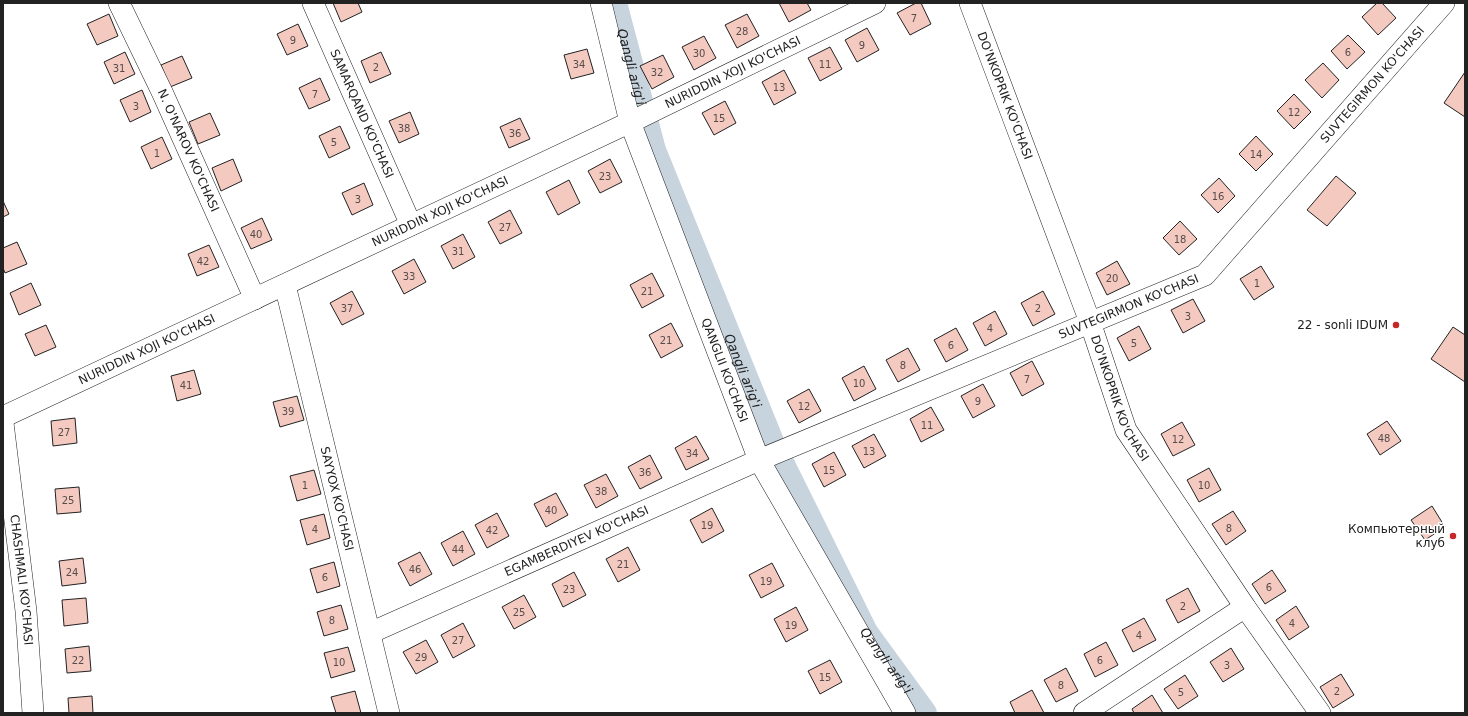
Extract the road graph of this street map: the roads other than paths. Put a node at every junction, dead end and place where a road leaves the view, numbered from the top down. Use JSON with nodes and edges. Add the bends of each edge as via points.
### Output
{"nodes":[{"id":1,"x":119,"y":3,"type":"edge"},
{"id":2,"x":313,"y":3,"type":"edge"},
{"id":3,"x":601,"y":3,"type":"edge"},
{"id":4,"x":875,"y":3,"type":"edge"},
{"id":5,"x":970,"y":3,"type":"edge"},
{"id":6,"x":1444,"y":3,"type":"edge"},
{"id":7,"x":642,"y":116,"type":"junction"},
{"id":8,"x":411,"y":225,"type":"junction"},
{"id":9,"x":285,"y":285,"type":"junction"},
{"id":10,"x":255,"y":299,"type":"junction"},
{"id":11,"x":1090,"y":322,"type":"junction"},
{"id":12,"x":3,"y":417,"type":"edge"},
{"id":13,"x":3,"y":423,"type":"edge"},
{"id":14,"x":771,"y":456,"type":"junction"},
{"id":15,"x":1245,"y":607,"type":"junction"},
{"id":16,"x":370,"y":633,"type":"junction"},
{"id":17,"x":33,"y":713,"type":"edge"},
{"id":18,"x":389,"y":713,"type":"edge"},
{"id":19,"x":905,"y":713,"type":"edge"},
{"id":20,"x":1084,"y":713,"type":"edge"},
{"id":21,"x":1320,"y":713,"type":"edge"}],
"edges":[{"from":1,"to":10,"type":"street","name":"N. O'NAROV KO'CHASI"},
{"from":2,"to":8,"type":"street","name":"SAMARQAND KO'CHASI"},
{"from":3,"to":7,"type":"street","name":"QANGLII KO'CHASI"},
{"from":4,"to":7,"type":"street","name":"NURIDDIN XOJI KO'CHASI"},
{"from":5,"to":11,"type":"street","name":"DO'NKOPRIK KO'CHASI"},
{"from":6,"to":11,"type":"street","name":"SUVTEGIRMON KO'CHASI","via":[[1205,275]]},
{"from":7,"to":8,"type":"street","name":"NURIDDIN XOJI KO'CHASI"},
{"from":7,"to":14,"type":"street","name":"QANGLII KO'CHASI"},
{"from":8,"to":9,"type":"street","name":"NURIDDIN XOJI KO'CHASI"},
{"from":9,"to":10,"type":"street","name":"NURIDDIN XOJI KO'CHASI"},
{"from":9,"to":16,"type":"street","name":"SAYYOX KO'CHASI"},
{"from":10,"to":12,"type":"street","name":"NURIDDIN XOJI KO'CHASI"},
{"from":11,"to":14,"type":"street","name":"SUVTEGIRMON KO'CHASI"},
{"from":11,"to":15,"type":"street","name":"DO'NKOPRIK KO'CHASI","via":[[1126,430]]},
{"from":13,"to":17,"type":"street","name":"CHASHMALI KO'CHASI","via":[[26,611]]},
{"from":14,"to":16,"type":"street","name":"EGAMBERDIYEV KO'CHASI"},
{"from":14,"to":19,"type":"street","name":"QANGLII KO'CHASI"},
{"from":15,"to":20,"type":"street"},
{"from":15,"to":21,"type":"street","name":"DO'NKOPRIK KO'CHASI"},
{"from":16,"to":18,"type":"street","name":"SAYYOX KO'CHASI"}]}
